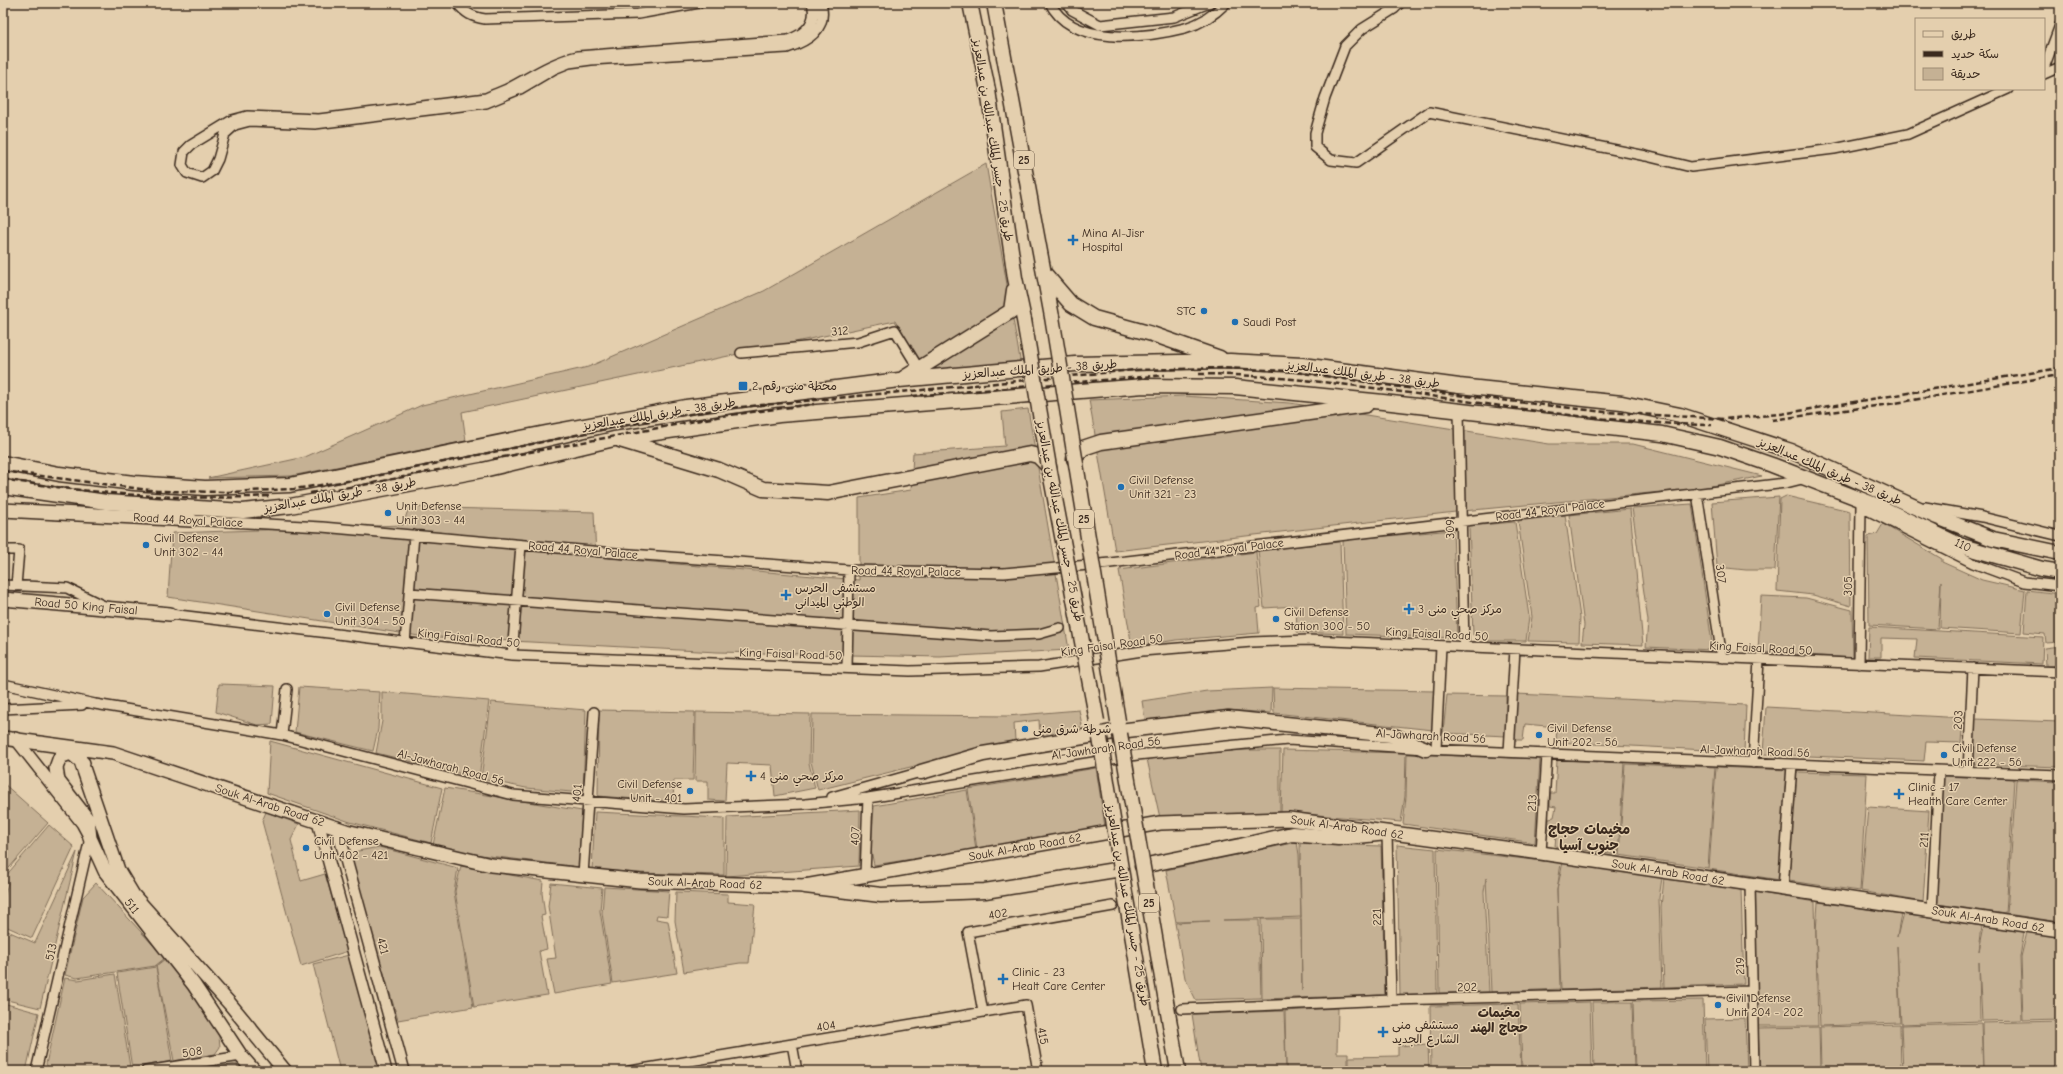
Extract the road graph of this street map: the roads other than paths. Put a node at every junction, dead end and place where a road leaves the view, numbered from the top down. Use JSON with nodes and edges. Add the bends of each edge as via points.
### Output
{"nodes":[{"id":1,"x":457,"y":3,"type":"edge"},
{"id":2,"x":464,"y":3,"type":"edge"},
{"id":3,"x":673,"y":3,"type":"edge"},
{"id":4,"x":699,"y":3,"type":"edge"},
{"id":5,"x":812,"y":3,"type":"edge"},
{"id":6,"x":821,"y":3,"type":"edge"},
{"id":7,"x":970,"y":3,"type":"edge"},
{"id":8,"x":994,"y":3,"type":"edge"},
{"id":9,"x":1050,"y":3,"type":"edge"},
{"id":10,"x":1067,"y":3,"type":"edge"},
{"id":11,"x":1209,"y":3,"type":"edge"},
{"id":12,"x":1226,"y":3,"type":"edge"},
{"id":13,"x":1400,"y":3,"type":"edge"},
{"id":14,"x":2060,"y":26,"type":"edge"},
{"id":15,"x":2045,"y":65,"type":"edge"},
{"id":16,"x":2060,"y":67,"type":"edge"},
{"id":17,"x":2045,"y":74,"type":"edge"},
{"id":18,"x":2006,"y":90,"type":"edge"},
{"id":19,"x":1044,"y":273,"type":"junction"},
{"id":20,"x":1015,"y":278,"type":"junction"},
{"id":21,"x":741,"y":353,"type":"dead end"},
{"id":22,"x":1230,"y":361,"type":"junction"},
{"id":23,"x":919,"y":369,"type":"junction"},
{"id":24,"x":899,"y":380,"type":"junction"},
{"id":25,"x":1387,"y":402,"type":"junction"},
{"id":26,"x":1459,"y":411,"type":"junction"},
{"id":27,"x":614,"y":439,"type":"junction"},
{"id":28,"x":1074,"y":460,"type":"junction"},
{"id":29,"x":3,"y":463,"type":"edge"},
{"id":30,"x":1049,"y":467,"type":"junction"},
{"id":31,"x":1806,"y":478,"type":"junction"},
{"id":32,"x":3,"y":487,"type":"edge"},
{"id":33,"x":1697,"y":493,"type":"junction"},
{"id":34,"x":1861,"y":504,"type":"junction"},
{"id":35,"x":1909,"y":504,"type":"junction"},
{"id":36,"x":3,"y":510,"type":"edge"},
{"id":37,"x":191,"y":520,"type":"joint"},
{"id":38,"x":1461,"y":521,"type":"junction"},
{"id":39,"x":414,"y":535,"type":"junction"},
{"id":40,"x":2060,"y":536,"type":"edge"},
{"id":41,"x":521,"y":545,"type":"junction"},
{"id":42,"x":3,"y":550,"type":"edge"},
{"id":43,"x":2060,"y":553,"type":"edge"},
{"id":44,"x":849,"y":570,"type":"junction"},
{"id":45,"x":2060,"y":572,"type":"edge"},
{"id":46,"x":3,"y":585,"type":"edge"},
{"id":47,"x":16,"y":586,"type":"junction"},
{"id":48,"x":2060,"y":586,"type":"edge"},
{"id":49,"x":409,"y":593,"type":"junction"},
{"id":50,"x":3,"y":598,"type":"edge"},
{"id":51,"x":516,"y":601,"type":"junction"},
{"id":52,"x":110,"y":609,"type":"junction"},
{"id":53,"x":170,"y":614,"type":"joint"},
{"id":54,"x":847,"y":626,"type":"junction"},
{"id":55,"x":1060,"y":628,"type":"dead end"},
{"id":56,"x":405,"y":643,"type":"junction"},
{"id":57,"x":1441,"y":646,"type":"junction"},
{"id":58,"x":1464,"y":647,"type":"junction"},
{"id":59,"x":1515,"y":649,"type":"junction"},
{"id":60,"x":512,"y":655,"type":"junction"},
{"id":61,"x":1722,"y":658,"type":"junction"},
{"id":62,"x":1758,"y":660,"type":"junction"},
{"id":63,"x":1859,"y":664,"type":"junction"},
{"id":64,"x":847,"y":668,"type":"junction"},
{"id":65,"x":1973,"y":668,"type":"junction"},
{"id":66,"x":2060,"y":672,"type":"edge"},
{"id":67,"x":3,"y":684,"type":"edge"},
{"id":68,"x":287,"y":689,"type":"dead end"},
{"id":69,"x":95,"y":704,"type":"junction"},
{"id":70,"x":3,"y":709,"type":"edge"},
{"id":71,"x":594,"y":712,"type":"dead end"},
{"id":72,"x":1119,"y":729,"type":"junction"},
{"id":73,"x":1099,"y":731,"type":"junction"},
{"id":74,"x":282,"y":735,"type":"junction"},
{"id":75,"x":9,"y":738,"type":"edge"},
{"id":76,"x":75,"y":747,"type":"junction"},
{"id":77,"x":1431,"y":749,"type":"junction"},
{"id":78,"x":1509,"y":752,"type":"junction"},
{"id":79,"x":1547,"y":754,"type":"junction"},
{"id":80,"x":83,"y":763,"type":"junction"},
{"id":81,"x":1753,"y":763,"type":"junction"},
{"id":82,"x":1792,"y":765,"type":"junction"},
{"id":83,"x":1939,"y":771,"type":"junction"},
{"id":84,"x":1968,"y":771,"type":"junction"},
{"id":85,"x":921,"y":772,"type":"joint"},
{"id":86,"x":2060,"y":775,"type":"edge"},
{"id":87,"x":868,"y":798,"type":"junction"},
{"id":88,"x":588,"y":801,"type":"junction"},
{"id":89,"x":805,"y":804,"type":"junction"},
{"id":90,"x":318,"y":822,"type":"junction"},
{"id":91,"x":337,"y":827,"type":"junction"},
{"id":92,"x":1386,"y":833,"type":"junction"},
{"id":93,"x":90,"y":838,"type":"junction"},
{"id":94,"x":1541,"y":853,"type":"junction"},
{"id":95,"x":1142,"y":866,"type":"junction"},
{"id":96,"x":1121,"y":869,"type":"junction"},
{"id":97,"x":583,"y":875,"type":"junction"},
{"id":98,"x":865,"y":875,"type":"junction"},
{"id":99,"x":1750,"y":884,"type":"junction"},
{"id":100,"x":805,"y":886,"type":"junction"},
{"id":101,"x":1783,"y":889,"type":"junction"},
{"id":102,"x":1113,"y":906,"type":"dead end"},
{"id":103,"x":1932,"y":911,"type":"junction"},
{"id":104,"x":2060,"y":930,"type":"edge"},
{"id":105,"x":1752,"y":991,"type":"junction"},
{"id":106,"x":1391,"y":1000,"type":"junction"},
{"id":107,"x":1026,"y":1006,"type":"joint"},
{"id":108,"x":1182,"y":1009,"type":"dead end"},
{"id":109,"x":983,"y":1012,"type":"junction"},
{"id":110,"x":792,"y":1044,"type":"junction"},
{"id":111,"x":241,"y":1056,"type":"junction"},
{"id":112,"x":36,"y":1071,"type":"edge"},
{"id":113,"x":146,"y":1071,"type":"edge"},
{"id":114,"x":254,"y":1071,"type":"edge"},
{"id":115,"x":285,"y":1071,"type":"edge"},
{"id":116,"x":386,"y":1071,"type":"edge"},
{"id":117,"x":404,"y":1071,"type":"edge"},
{"id":118,"x":630,"y":1071,"type":"edge"},
{"id":119,"x":797,"y":1071,"type":"edge"},
{"id":120,"x":1038,"y":1071,"type":"edge"},
{"id":121,"x":1155,"y":1071,"type":"edge"},
{"id":122,"x":1178,"y":1071,"type":"edge"},
{"id":123,"x":1754,"y":1071,"type":"edge"}],
"edges":[{"from":1,"to":4,"type":"street","via":[[472,17],[485,19],[638,14]]},
{"from":2,"to":3,"type":"street","via":[[475,13],[633,9]]},
{"from":5,"to":6,"type":"street","via":[[814,15],[810,26],[801,35],[788,40],[578,56],[548,66],[508,89],[486,98],[319,119],[247,116],[232,120],[191,145],[184,152],[182,165],[188,173],[202,178],[212,171],[225,134],[234,125],[250,121],[315,124],[473,106],[498,99],[569,63],[787,48],[804,43],[817,31],[823,12]]},
{"from":7,"to":20,"type":"main road","name":"طريق 25 - جسر الملك عبدالله بن عبدالعزيز","number":"25","via":[[988,90]]},
{"from":8,"to":19,"type":"main road","name":"طريق 25 - جسر الملك عبدالله بن عبدالعزيز","number":"25"},
{"from":9,"to":12,"type":"street","via":[[1070,24],[1090,33],[1123,37],[1186,28],[1215,14]]},
{"from":10,"to":11,"type":"street","via":[[1072,10],[1100,25],[1174,17]]},
{"from":13,"to":18,"type":"street","via":[[1362,29],[1345,46],[1325,98],[1316,133],[1315,147],[1330,160],[1356,163],[1429,112],[1691,167],[1834,149],[1908,134]]},
{"from":14,"to":15,"type":"street"},
{"from":16,"to":17,"type":"street"},
{"from":19,"to":22,"type":"main road","via":[[1071,304],[1094,318],[1152,334]]},
{"from":19,"to":28,"type":"main road","name":"طريق 25 - جسر الملك عبدالله بن عبدالعزيز","number":"25","bridge":true},
{"from":20,"to":23,"type":"main road","via":[[1011,311]]},
{"from":20,"to":30,"type":"main road","name":"طريق 25 - جسر الملك عبدالله بن عبدالعزيز","number":"25","bridge":true},
{"from":21,"to":23,"type":"street","name":"312","via":[[858,342],[895,330]]},
{"from":22,"to":24,"type":"main road","name":"طريق 38 - طريق الملك عبدالعزيز","via":[[1075,364]]},
{"from":22,"to":35,"type":"main road","name":"طريق 38 - طريق الملك عبدالعزيز","via":[[1302,365],[1459,386],[1622,403],[1680,415],[1791,451]]},
{"from":23,"to":24,"type":"main road"},
{"from":24,"to":29,"type":"main road","name":"طريق 38 - طريق الملك عبدالعزيز","via":[[686,407],[290,485],[205,488],[134,483],[59,474]]},
{"from":25,"to":26,"type":"main road","name":"طريق 38 - طريق الملك عبدالعزيز"},
{"from":25,"to":27,"type":"main road","name":"طريق 38 - طريق الملك عبدالعزيز","via":[[1235,387],[1144,386],[779,415]]},
{"from":25,"to":28,"type":"main road","via":[[1101,442],[1083,448]]},
{"from":26,"to":31,"type":"main road","name":"طريق 38 - طريق الملك عبدالعزيز","via":[[1662,434],[1720,447]]},
{"from":26,"to":38,"type":"street","name":"309"},
{"from":27,"to":30,"type":"main road","via":[[719,470],[763,489],[828,493],[1030,454],[1038,456]]},
{"from":27,"to":32,"type":"main road","name":"طريق 38 - طريق الملك عبدالعزيز","via":[[483,470],[290,506],[243,511],[106,502]]},
{"from":28,"to":72,"type":"main road","name":"طريق 25 - جسر الملك عبدالله بن عبدالعزيز","number":"25","bridge":true},
{"from":30,"to":73,"type":"main road","name":"طريق 25 - جسر الملك عبدالله بن عبدالعزيز","number":"25","bridge":true},
{"from":31,"to":33,"type":"street","name":"Road 44 Royal Palace","via":[[1786,483]]},
{"from":31,"to":34,"type":"main road","name":"طريق 38 - طريق الملك عبدالعزيز"},
{"from":33,"to":38,"type":"street","name":"Road 44 Royal Palace"},
{"from":33,"to":61,"type":"street","name":"307"},
{"from":34,"to":45,"type":"main road","name":"طريق 38 - طريق الملك عبدالعزيز","via":[[1878,506],[1962,546],[2042,570]]},
{"from":34,"to":48,"type":"street","name":"110","via":[[1973,563],[2024,582]]},
{"from":34,"to":63,"type":"street","name":"305"},
{"from":35,"to":40,"type":"street","via":[[1982,517]]},
{"from":35,"to":43,"type":"main road","name":"طريق 38 - طريق الملك عبدالعزيز","via":[[1993,539]]},
{"from":36,"to":37,"type":"main road","name":"Road 44 Royal Palace"},
{"from":37,"to":39,"type":"street","name":"Road 44 Royal Palace"},
{"from":38,"to":44,"type":"street","name":"Road 44 Royal Palace","via":[[1110,563],[1004,573]]},
{"from":38,"to":58,"type":"street","name":"309"},
{"from":39,"to":41,"type":"street","name":"Road 44 Royal Palace"},
{"from":39,"to":49,"type":"street"},
{"from":41,"to":44,"type":"street","name":"Road 44 Royal Palace"},
{"from":41,"to":51,"type":"street"},
{"from":42,"to":47,"type":"street","via":[[18,550]]},
{"from":44,"to":54,"type":"street"},
{"from":46,"to":47,"type":"street"},
{"from":47,"to":52,"type":"street","via":[[67,588]]},
{"from":49,"to":51,"type":"street"},
{"from":49,"to":56,"type":"street"},
{"from":50,"to":52,"type":"main road","name":"Road 50 King Faisal"},
{"from":51,"to":54,"type":"street"},
{"from":51,"to":60,"type":"street"},
{"from":52,"to":53,"type":"main road","name":"Road 50 King Faisal"},
{"from":53,"to":56,"type":"street","name":"King Faisal Road 50"},
{"from":54,"to":55,"type":"street","via":[[990,636],[1039,634]]},
{"from":54,"to":64,"type":"street"},
{"from":56,"to":60,"type":"street","name":"King Faisal Road 50"},
{"from":57,"to":58,"type":"street","name":"King Faisal Road 50"},
{"from":57,"to":64,"type":"street","name":"King Faisal Road 50","via":[[1308,640],[1252,642],[1142,651],[1039,667],[910,671]]},
{"from":57,"to":77,"type":"street"},
{"from":58,"to":59,"type":"street","name":"King Faisal Road 50"},
{"from":59,"to":61,"type":"street","name":"King Faisal Road 50"},
{"from":59,"to":78,"type":"street"},
{"from":60,"to":64,"type":"street","name":"King Faisal Road 50"},
{"from":61,"to":62,"type":"street","name":"King Faisal Road 50"},
{"from":62,"to":63,"type":"street","name":"King Faisal Road 50"},
{"from":62,"to":81,"type":"street"},
{"from":63,"to":65,"type":"street","name":"King Faisal Road 50"},
{"from":65,"to":66,"type":"street","name":"King Faisal Road 50"},
{"from":65,"to":84,"type":"street","name":"203"},
{"from":67,"to":69,"type":"street"},
{"from":68,"to":74,"type":"street"},
{"from":69,"to":70,"type":"street"},
{"from":69,"to":74,"type":"street","name":"Al-Jawharah Road 56"},
{"from":71,"to":88,"type":"street","name":"401"},
{"from":72,"to":73,"type":"main road"},
{"from":72,"to":77,"type":"main road","via":[[1228,718],[1391,735]]},
{"from":72,"to":95,"type":"main road","name":"طريق 25 - جسر الملك عبدالله بن عبدالعزيز","number":"25","bridge":true},
{"from":73,"to":85,"type":"main road","via":[[983,754]]},
{"from":73,"to":96,"type":"main road","name":"طريق 25 - جسر الملك عبدالله بن عبدالعزيز","number":"25","bridge":true},
{"from":74,"to":88,"type":"street","name":"Al-Jawharah Road 56","via":[[512,795]]},
{"from":75,"to":76,"type":"main road","name":"Souk Al-Arab Road 62"},
{"from":75,"to":93,"type":"street","name":"511","via":[[82,823]]},
{"from":76,"to":80,"type":"main road","name":"511"},
{"from":76,"to":90,"type":"main road","name":"Souk Al-Arab Road 62","via":[[113,753]]},
{"from":77,"to":78,"type":"street","name":"Al-Jawharah Road 56"},
{"from":77,"to":87,"type":"street","name":"Al-Jawharah Road 56","via":[[1288,740],[1137,755]]},
{"from":78,"to":79,"type":"street","name":"Al-Jawharah Road 56"},
{"from":79,"to":81,"type":"street","name":"Al-Jawharah Road 56"},
{"from":79,"to":94,"type":"street","name":"213"},
{"from":80,"to":93,"type":"main road","via":[[71,753],[60,757],[56,768],[58,781],[88,820]]},
{"from":80,"to":115,"type":"main road","name":"511","via":[[118,870],[133,894]]},
{"from":81,"to":82,"type":"street","name":"Al-Jawharah Road 56"},
{"from":82,"to":83,"type":"street","name":"Al-Jawharah Road 56"},
{"from":82,"to":101,"type":"street"},
{"from":83,"to":84,"type":"street","name":"Al-Jawharah Road 56"},
{"from":83,"to":103,"type":"street","name":"211"},
{"from":84,"to":86,"type":"street","name":"Al-Jawharah Road 56"},
{"from":85,"to":89,"type":"street","name":"Al-Jawharah Road 56"},
{"from":87,"to":89,"type":"street","name":"Al-Jawharah Road 56"},
{"from":87,"to":98,"type":"street","name":"407"},
{"from":88,"to":89,"type":"street","name":"Al-Jawharah Road 56","via":[[684,809]]},
{"from":88,"to":97,"type":"street","name":"401"},
{"from":90,"to":91,"type":"main road","name":"Souk Al-Arab Road 62"},
{"from":90,"to":116,"type":"street"},
{"from":91,"to":97,"type":"main road","name":"Souk Al-Arab Road 62","via":[[490,865]]},
{"from":91,"to":117,"type":"street","name":"421"},
{"from":92,"to":94,"type":"main road","name":"Souk Al-Arab Road 62"},
{"from":92,"to":95,"type":"main road","via":[[1338,838],[1292,834]]},
{"from":92,"to":98,"type":"main road","name":"Souk Al-Arab Road 62","via":[[1289,819],[1160,823]]},
{"from":92,"to":106,"type":"street","name":"221"},
{"from":93,"to":111,"type":"main road","name":"511","via":[[105,871],[194,985]]},
{"from":93,"to":112,"type":"street","name":"513"},
{"from":94,"to":99,"type":"main road","name":"Souk Al-Arab Road 62"},
{"from":95,"to":122,"type":"main road","name":"طريق 25 - جسر الملك عبدالله بن عبدالعزيز","number":"25","bridge":true},
{"from":96,"to":100,"type":"main road","via":[[985,891],[881,895]]},
{"from":96,"to":121,"type":"main road","name":"طريق 25 - جسر الملك عبدالله بن عبدالعزيز","number":"25"},
{"from":97,"to":100,"type":"main road","name":"Souk Al-Arab Road 62","via":[[640,881]]},
{"from":98,"to":100,"type":"main road","name":"Souk Al-Arab Road 62"},
{"from":99,"to":101,"type":"main road","name":"Souk Al-Arab Road 62"},
{"from":99,"to":105,"type":"street","name":"219"},
{"from":101,"to":103,"type":"main road","name":"Souk Al-Arab Road 62"},
{"from":102,"to":109,"type":"street","name":"402","via":[[968,932]]},
{"from":103,"to":104,"type":"main road","name":"Souk Al-Arab Road 62"},
{"from":105,"to":106,"type":"street","name":"202"},
{"from":105,"to":123,"type":"street","name":"219"},
{"from":106,"to":108,"type":"street","name":"202"},
{"from":107,"to":109,"type":"street","name":"404"},
{"from":107,"to":120,"type":"street","name":"415"},
{"from":109,"to":110,"type":"street","name":"404"},
{"from":110,"to":118,"type":"street","name":"404"},
{"from":110,"to":119,"type":"street"},
{"from":111,"to":113,"type":"street","name":"508"},
{"from":111,"to":114,"type":"main road","name":"511"}]}
